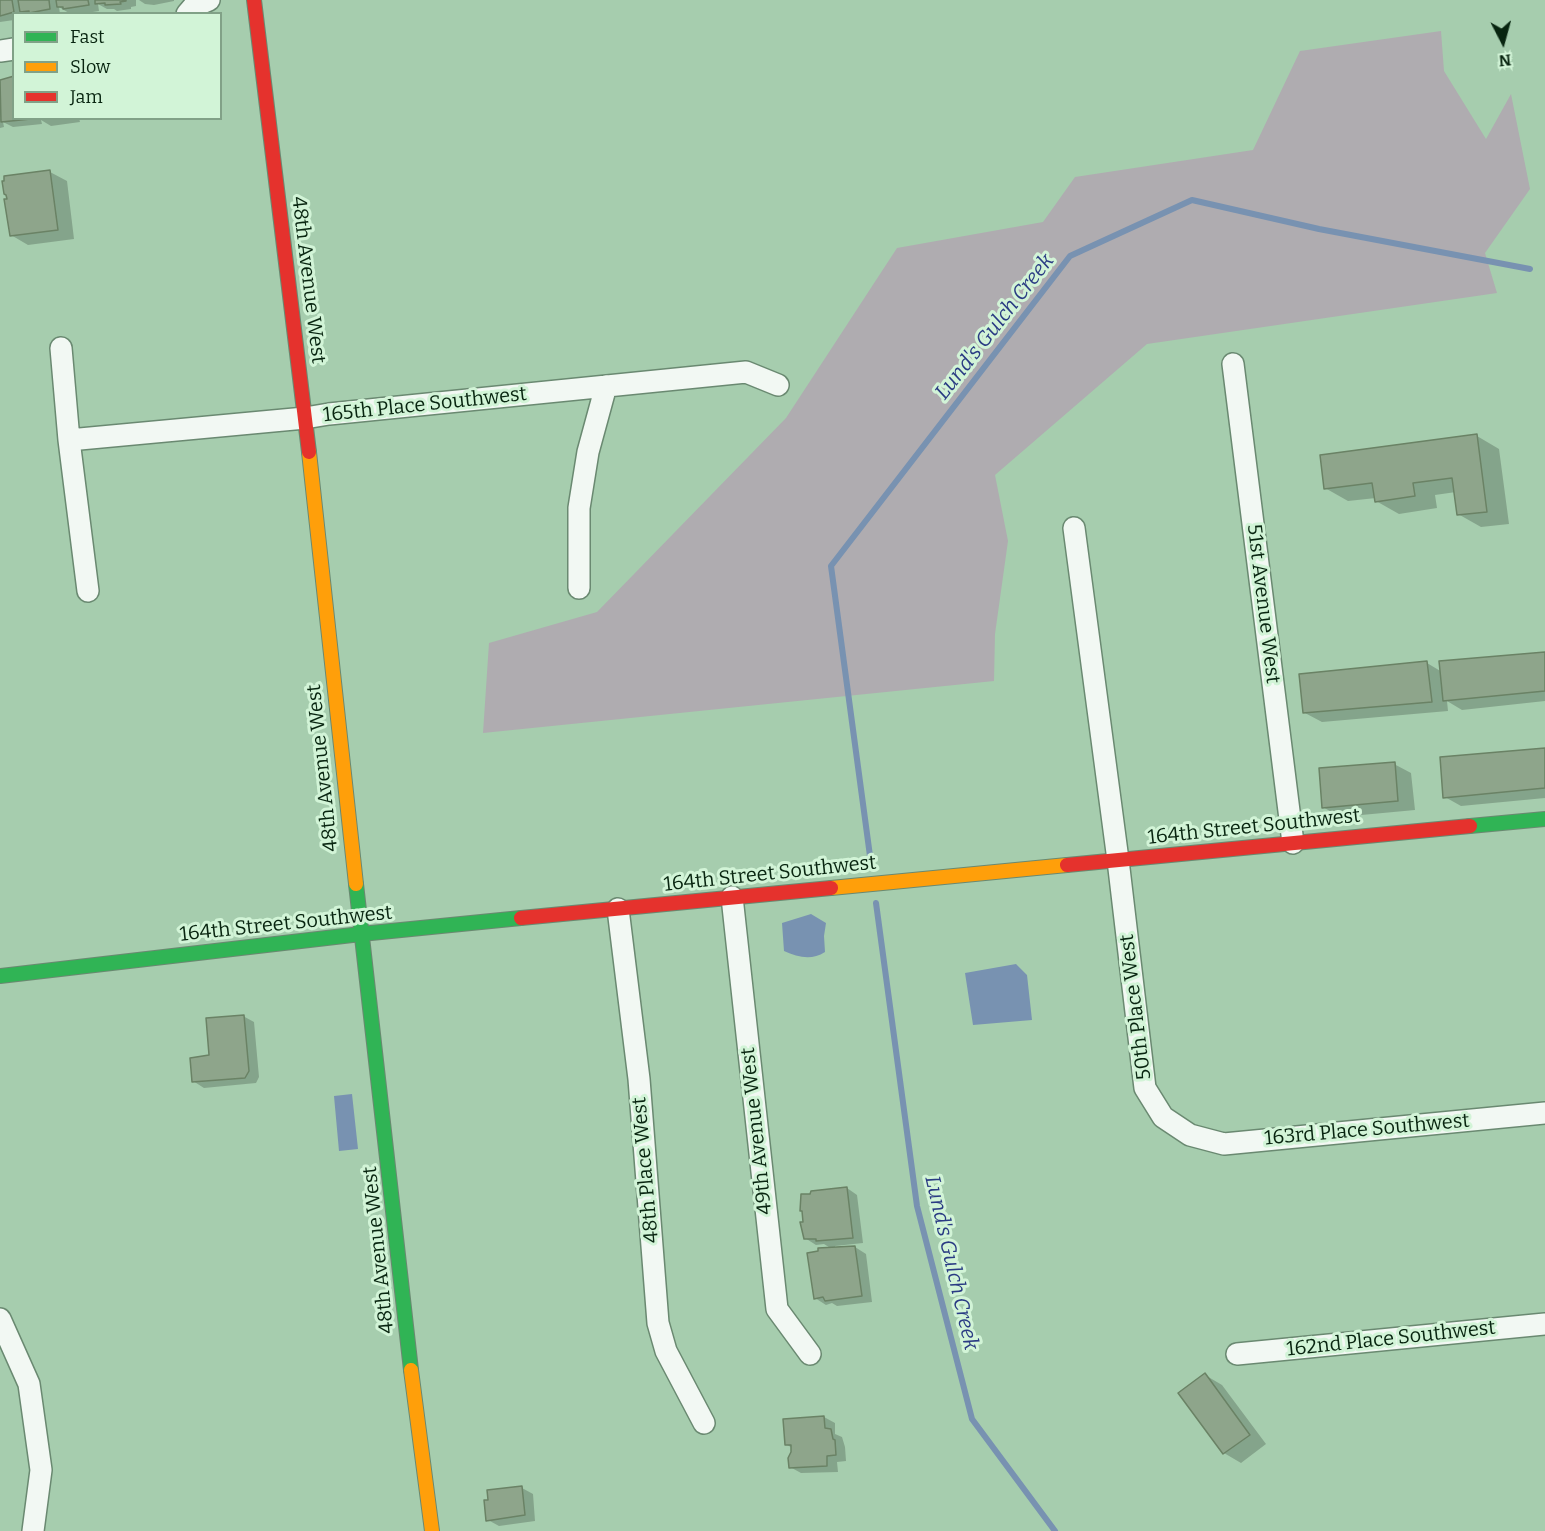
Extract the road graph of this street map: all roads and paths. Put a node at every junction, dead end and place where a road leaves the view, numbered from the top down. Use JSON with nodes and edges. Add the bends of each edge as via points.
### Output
{"nodes":[{"id":1,"x":209,"y":0,"type":"edge"},
{"id":2,"x":254,"y":0,"type":"edge"},
{"id":3,"x":189,"y":12,"type":"edge"},
{"id":4,"x":61,"y":348,"type":"dead end"},
{"id":5,"x":1233,"y":364,"type":"dead end"},
{"id":6,"x":778,"y":385,"type":"dead end"},
{"id":7,"x":606,"y":386,"type":"junction"},
{"id":8,"x":305,"y":418,"type":"junction"},
{"id":9,"x":69,"y":440,"type":"junction"},
{"id":10,"x":1074,"y":528,"type":"dead end"},
{"id":11,"x":579,"y":588,"type":"dead end"},
{"id":12,"x":88,"y":591,"type":"dead end"},
{"id":13,"x":1545,"y":819,"type":"edge"},
{"id":14,"x":1293,"y":843,"type":"junction"},
{"id":15,"x":1118,"y":860,"type":"junction"},
{"id":16,"x":732,"y":897,"type":"junction"},
{"id":17,"x":618,"y":909,"type":"junction"},
{"id":18,"x":361,"y":934,"type":"junction"},
{"id":19,"x":0,"y":976,"type":"edge"},
{"id":20,"x":1545,"y":1113,"type":"edge"},
{"id":21,"x":1190,"y":1135,"type":"joint"},
{"id":22,"x":0,"y":1319,"type":"edge"},
{"id":23,"x":1545,"y":1324,"type":"edge"},
{"id":24,"x":810,"y":1354,"type":"dead end"},
{"id":25,"x":1237,"y":1354,"type":"dead end"},
{"id":26,"x":704,"y":1423,"type":"dead end"},
{"id":27,"x":33,"y":1531,"type":"edge"},
{"id":28,"x":432,"y":1531,"type":"edge"}],
"edges":[{"from":1,"to":3,"type":"street"},
{"from":2,"to":8,"type":"street","name":"48th Avenue West"},
{"from":4,"to":9,"type":"street"},
{"from":5,"to":14,"type":"street","name":"51st Avenue West"},
{"from":6,"to":7,"type":"street","name":"165th Place Southwest","via":[[746,372]]},
{"from":7,"to":8,"type":"street","name":"165th Place Southwest"},
{"from":7,"to":11,"type":"street","via":[[588,452],[579,508]]},
{"from":8,"to":9,"type":"street","name":"165th Place Southwest"},
{"from":8,"to":18,"type":"street","name":"48th Avenue West"},
{"from":9,"to":12,"type":"street"},
{"from":10,"to":15,"type":"street","name":"50th Place West"},
{"from":13,"to":14,"type":"street","name":"164th Street Southwest"},
{"from":14,"to":15,"type":"street","name":"164th Street Southwest"},
{"from":15,"to":16,"type":"street","name":"164th Street Southwest"},
{"from":15,"to":21,"type":"street","name":"50th Place West","via":[[1145,1088],[1163,1117]]},
{"from":16,"to":17,"type":"street","name":"164th Street Southwest"},
{"from":16,"to":24,"type":"street","name":"49th Avenue West","via":[[777,1310]]},
{"from":17,"to":18,"type":"street","name":"164th Street Southwest"},
{"from":17,"to":26,"type":"street","name":"48th Place West","via":[[639,1078],[658,1323],[666,1351]]},
{"from":18,"to":19,"type":"street","name":"164th Street Southwest"},
{"from":18,"to":28,"type":"street","name":"48th Avenue West"},
{"from":20,"to":21,"type":"street","name":"163rd Place Southwest","via":[[1224,1144]]},
{"from":22,"to":27,"type":"street","via":[[29,1384],[41,1470]]},
{"from":23,"to":25,"type":"street","name":"162nd Place Southwest"}]}
